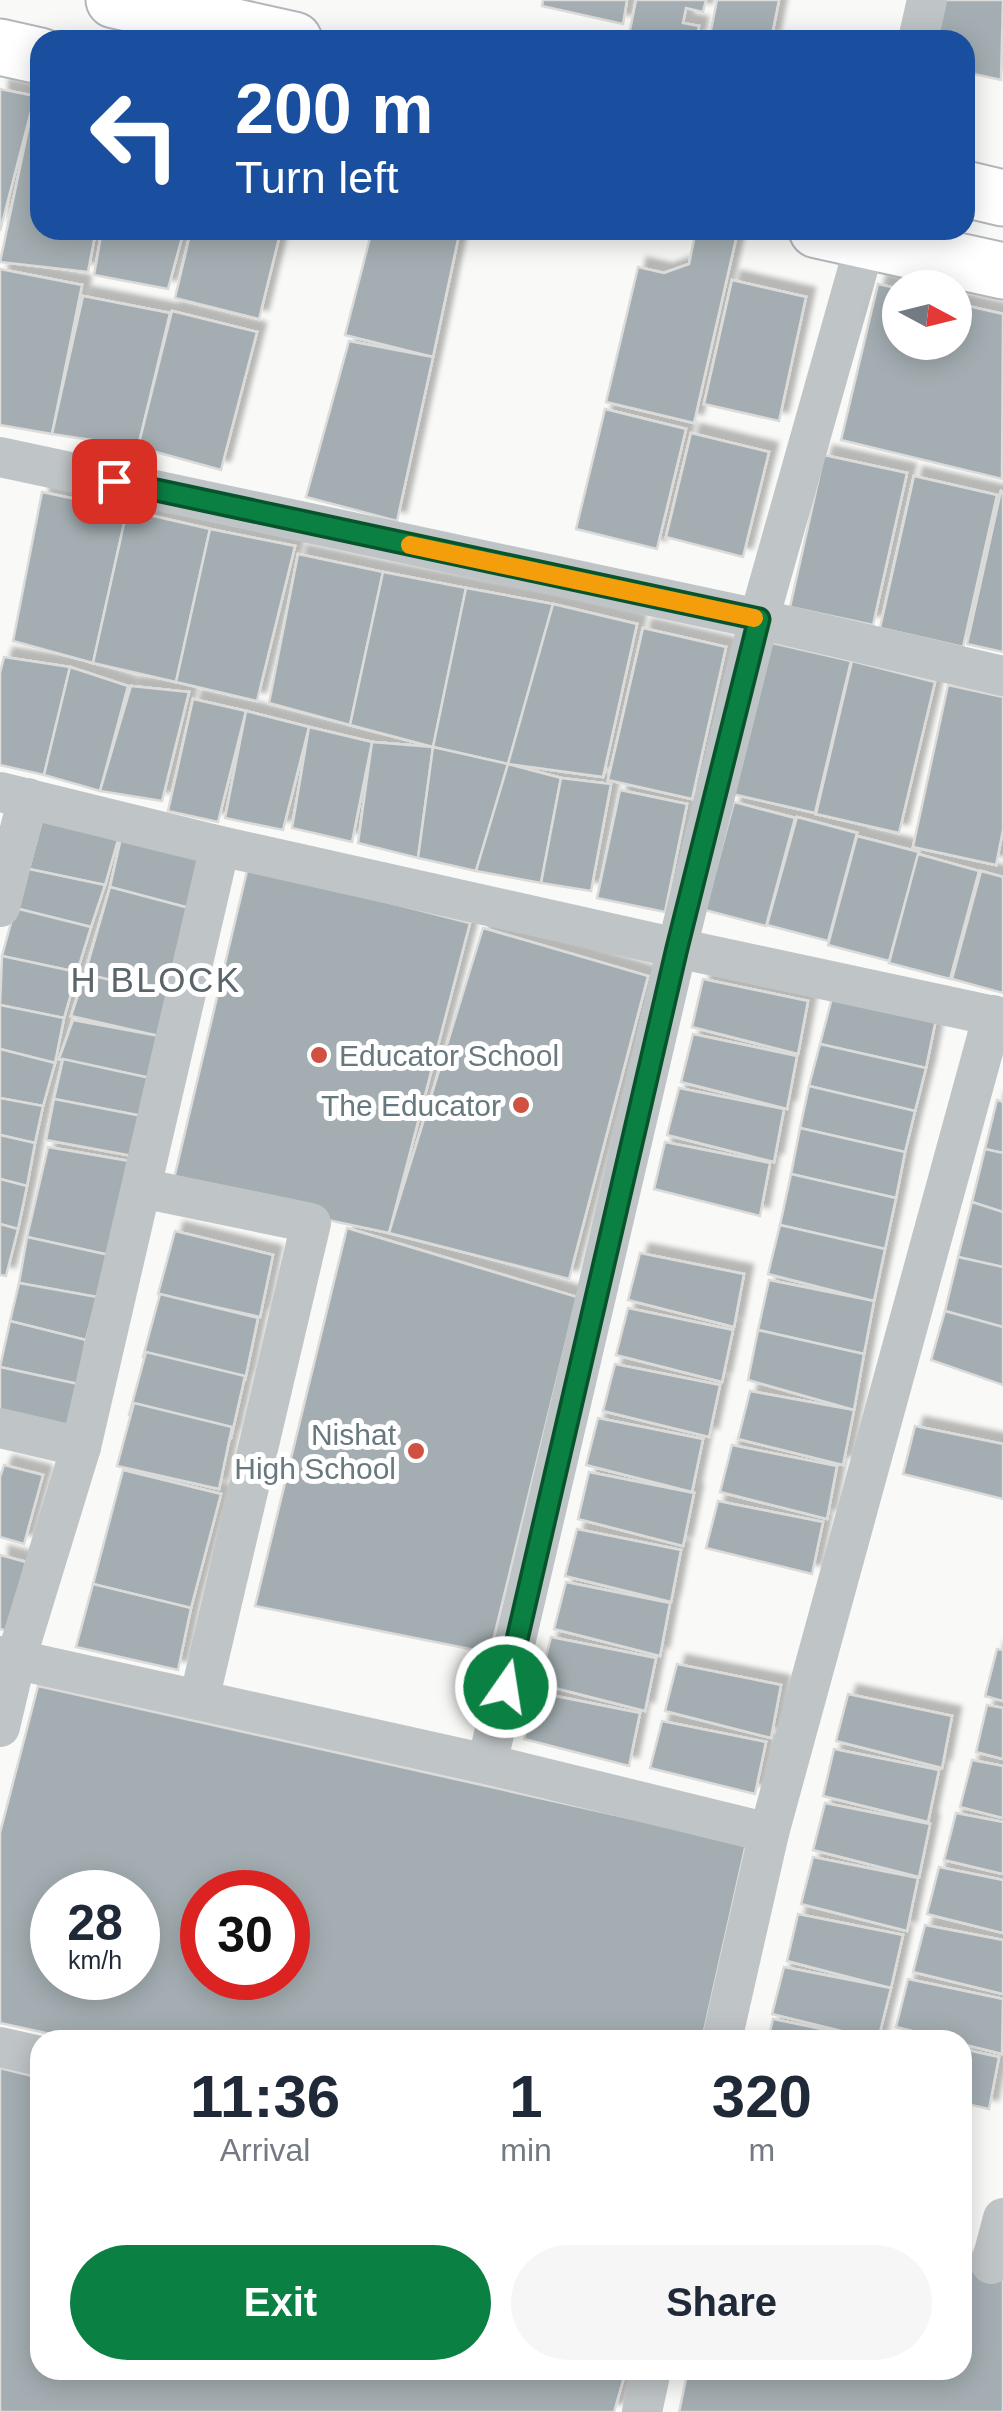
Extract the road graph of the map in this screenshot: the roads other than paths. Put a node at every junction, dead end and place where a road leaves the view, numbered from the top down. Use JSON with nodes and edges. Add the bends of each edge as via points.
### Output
{"nodes":[{"id":1,"x":114,"y":0,"type":"edge"},
{"id":2,"x":928,"y":0,"type":"edge"},
{"id":3,"x":249,"y":30,"type":"edge"},
{"id":4,"x":920,"y":30,"type":"edge"},
{"id":5,"x":0,"y":47,"type":"edge"},
{"id":6,"x":30,"y":54,"type":"edge"},
{"id":7,"x":975,"y":192,"type":"edge"},
{"id":8,"x":1003,"y":198,"type":"edge"},
{"id":9,"x":849,"y":240,"type":"edge"},
{"id":10,"x":875,"y":240,"type":"edge"},
{"id":11,"x":1003,"y":271,"type":"edge"},
{"id":12,"x":0,"y":457,"type":"edge"},
{"id":13,"x":759,"y":619,"type":"junction"},
{"id":14,"x":1003,"y":676,"type":"edge"},
{"id":15,"x":14,"y":795,"type":"edge"},
{"id":16,"x":220,"y":846,"type":"junction"},
{"id":17,"x":0,"y":907,"type":"edge"},
{"id":18,"x":677,"y":948,"type":"junction"},
{"id":19,"x":998,"y":1016,"type":"edge"},
{"id":20,"x":141,"y":1188,"type":"junction"},
{"id":21,"x":0,"y":1428,"type":"edge"},
{"id":22,"x":81,"y":1447,"type":"junction"},
{"id":23,"x":8,"y":1657,"type":"edge"},
{"id":24,"x":199,"y":1700,"type":"junction"},
{"id":25,"x":0,"y":1727,"type":"edge"},
{"id":26,"x":488,"y":1764,"type":"junction"},
{"id":27,"x":768,"y":1834,"type":"junction"},
{"id":28,"x":724,"y":2030,"type":"edge"},
{"id":29,"x":0,"y":2048,"type":"edge"},
{"id":30,"x":30,"y":2054,"type":"edge"},
{"id":31,"x":1003,"y":2218,"type":"edge"},
{"id":32,"x":986,"y":2263,"type":"edge"},
{"id":33,"x":649,"y":2380,"type":"edge"},
{"id":34,"x":642,"y":2412,"type":"edge"}],
"edges":[{"from":1,"to":3,"type":"main road"},
{"from":2,"to":4,"type":"street"},
{"from":5,"to":6,"type":"main road"},
{"from":7,"to":8,"type":"main road"},
{"from":9,"to":13,"type":"street"},
{"from":10,"to":11,"type":"main road"},
{"from":12,"to":13,"type":"street"},
{"from":13,"to":14,"type":"street"},
{"from":13,"to":18,"type":"street"},
{"from":15,"to":16,"type":"street"},
{"from":15,"to":17,"type":"street"},
{"from":16,"to":18,"type":"street"},
{"from":16,"to":20,"type":"street"},
{"from":18,"to":19,"type":"street"},
{"from":18,"to":26,"type":"street"},
{"from":19,"to":27,"type":"street"},
{"from":20,"to":22,"type":"street"},
{"from":20,"to":24,"type":"street","via":[[311,1223]]},
{"from":21,"to":22,"type":"street"},
{"from":22,"to":23,"type":"street"},
{"from":23,"to":24,"type":"street"},
{"from":23,"to":25,"type":"street"},
{"from":24,"to":26,"type":"street"},
{"from":26,"to":27,"type":"street"},
{"from":27,"to":28,"type":"street"},
{"from":29,"to":30,"type":"street"},
{"from":31,"to":32,"type":"street"},
{"from":33,"to":34,"type":"street"}]}
